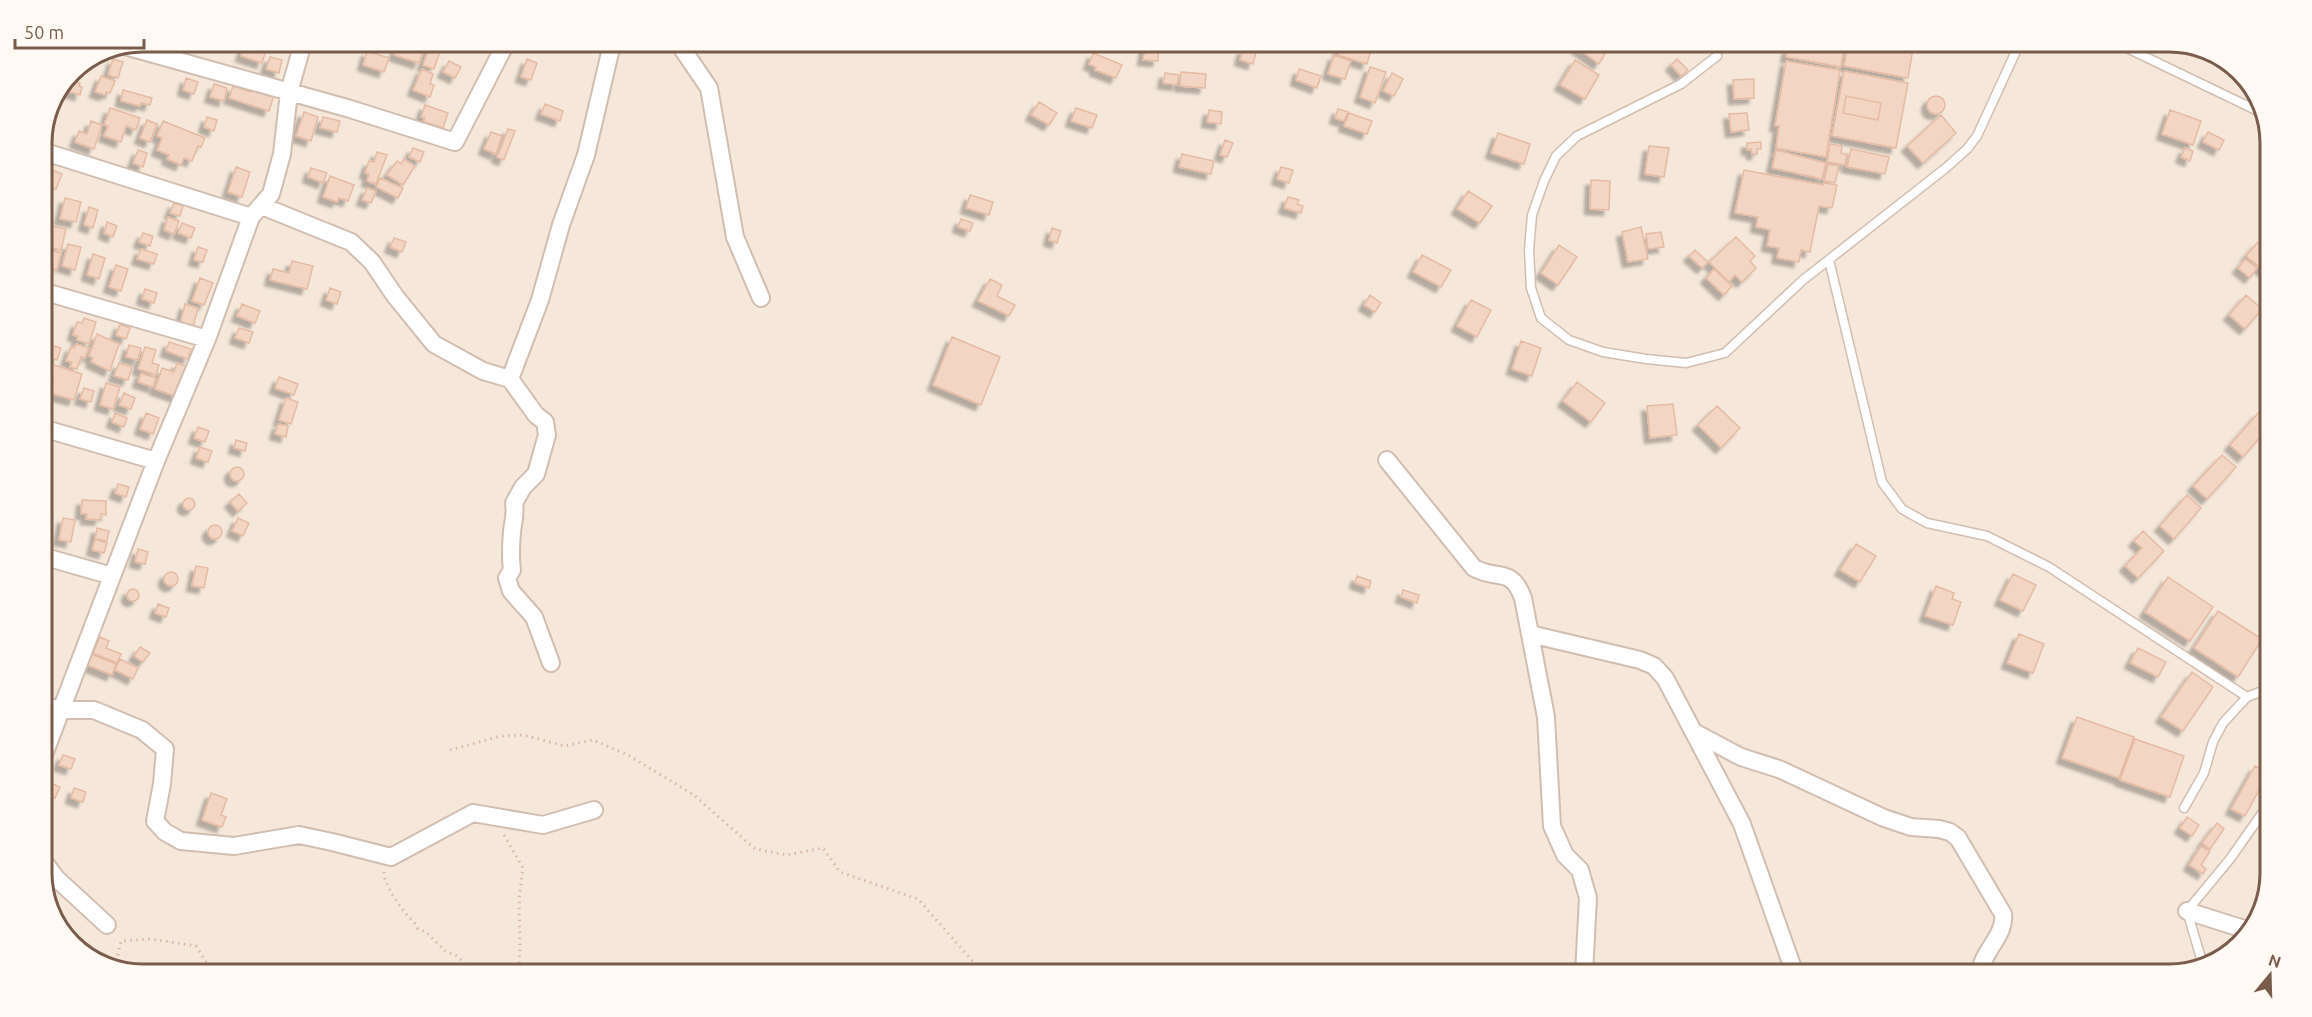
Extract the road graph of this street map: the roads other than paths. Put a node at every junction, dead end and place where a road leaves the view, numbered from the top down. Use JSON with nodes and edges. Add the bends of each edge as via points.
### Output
{"nodes":[{"id":1,"x":150,"y":53,"type":"edge"},
{"id":2,"x":300,"y":53,"type":"edge"},
{"id":3,"x":501,"y":53,"type":"edge"},
{"id":4,"x":610,"y":53,"type":"edge"},
{"id":5,"x":685,"y":53,"type":"edge"},
{"id":6,"x":2015,"y":53,"type":"edge"},
{"id":7,"x":2137,"y":53,"type":"edge"},
{"id":8,"x":1717,"y":56,"type":"dead end"},
{"id":9,"x":289,"y":92,"type":"junction"},
{"id":10,"x":2252,"y":108,"type":"edge"},
{"id":11,"x":53,"y":154,"type":"edge"},
{"id":12,"x":257,"y":212,"type":"junction"},
{"id":13,"x":1829,"y":260,"type":"junction"},
{"id":14,"x":53,"y":294,"type":"edge"},
{"id":15,"x":761,"y":298,"type":"dead end"},
{"id":16,"x":207,"y":339,"type":"junction"},
{"id":17,"x":510,"y":379,"type":"junction"},
{"id":18,"x":53,"y":431,"type":"edge"},
{"id":19,"x":1388,"y":460,"type":"dead end"},
{"id":20,"x":156,"y":461,"type":"junction"},
{"id":21,"x":53,"y":559,"type":"edge"},
{"id":22,"x":112,"y":576,"type":"junction"},
{"id":23,"x":1530,"y":634,"type":"junction"},
{"id":24,"x":551,"y":663,"type":"dead end"},
{"id":25,"x":2260,"y":692,"type":"edge"},
{"id":26,"x":2247,"y":697,"type":"junction"},
{"id":27,"x":53,"y":708,"type":"edge"},
{"id":28,"x":61,"y":710,"type":"junction"},
{"id":29,"x":53,"y":731,"type":"edge"},
{"id":30,"x":1693,"y":731,"type":"junction"},
{"id":31,"x":2184,"y":808,"type":"dead end"},
{"id":32,"x":594,"y":810,"type":"dead end"},
{"id":33,"x":2260,"y":816,"type":"edge"},
{"id":34,"x":53,"y":874,"type":"edge"},
{"id":35,"x":2187,"y":910,"type":"junction"},
{"id":36,"x":107,"y":925,"type":"dead end"},
{"id":37,"x":2241,"y":928,"type":"edge"},
{"id":38,"x":2201,"y":958,"type":"edge"},
{"id":39,"x":1584,"y":964,"type":"edge"},
{"id":40,"x":1791,"y":964,"type":"edge"},
{"id":41,"x":1982,"y":964,"type":"edge"}],
"edges":[{"from":1,"to":9,"type":"street"},
{"from":2,"to":9,"type":"street"},
{"from":3,"to":9,"type":"street","via":[[455,142]]},
{"from":4,"to":17,"type":"street","via":[[586,155],[540,300]]},
{"from":5,"to":15,"type":"street","via":[[709,88],[735,237]]},
{"from":6,"to":13,"type":"lane","via":[[1977,136],[1967,149]]},
{"from":7,"to":10,"type":"lane"},
{"from":8,"to":13,"type":"lane","via":[[1681,84],[1577,136],[1556,156],[1532,215],[1531,288],[1541,318],[1569,340],[1603,352],[1686,363],[1725,353]]},
{"from":9,"to":12,"type":"street","via":[[282,154],[271,194]]},
{"from":11,"to":12,"type":"street"},
{"from":12,"to":16,"type":"street"},
{"from":12,"to":17,"type":"street","via":[[351,242],[372,262],[434,344],[483,371]]},
{"from":13,"to":26,"type":"lane","via":[[1882,482],[1902,509],[1927,523],[1987,536],[2049,567]]},
{"from":14,"to":16,"type":"street"},
{"from":16,"to":20,"type":"street"},
{"from":17,"to":24,"type":"street","via":[[545,422],[547,435],[536,474],[514,503],[512,570],[507,578],[511,591],[534,617]]},
{"from":18,"to":20,"type":"street"},
{"from":19,"to":23,"type":"street","via":[[1474,568],[1507,576],[1518,584]]},
{"from":20,"to":22,"type":"street"},
{"from":21,"to":22,"type":"street"},
{"from":22,"to":28,"type":"street"},
{"from":23,"to":30,"type":"street","via":[[1618,653],[1654,666],[1665,678]]},
{"from":23,"to":39,"type":"street","via":[[1546,717],[1551,826],[1564,855],[1580,870],[1588,898]]},
{"from":25,"to":26,"type":"lane"},
{"from":26,"to":31,"type":"lane","via":[[2223,723],[2204,773]]},
{"from":27,"to":28,"type":"street"},
{"from":28,"to":29,"type":"street"},
{"from":28,"to":32,"type":"street","via":[[94,710],[142,730],[165,749],[155,822],[181,841],[234,846],[298,835],[391,858],[473,813],[543,825]]},
{"from":30,"to":40,"type":"street","via":[[1742,824]]},
{"from":30,"to":41,"type":"street","via":[[1741,757],[1779,769],[1884,818],[1911,827],[1939,829],[1958,838],[2004,922]]},
{"from":33,"to":35,"type":"lane"},
{"from":34,"to":36,"type":"street"},
{"from":35,"to":37,"type":"street"},
{"from":35,"to":38,"type":"lane"}]}
